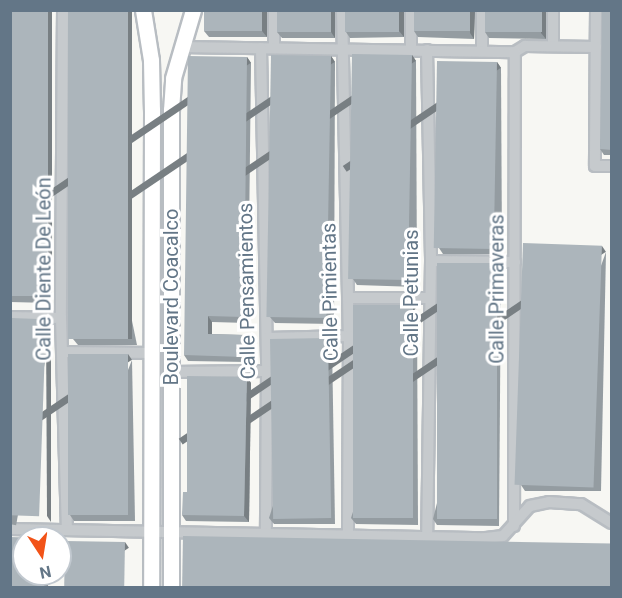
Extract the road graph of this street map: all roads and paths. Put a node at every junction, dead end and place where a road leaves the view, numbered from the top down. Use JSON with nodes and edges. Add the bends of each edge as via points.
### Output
{"nodes":[{"id":1,"x":63,"y":10,"type":"edge"},
{"id":2,"x":143,"y":10,"type":"edge"},
{"id":3,"x":193,"y":10,"type":"edge"},
{"id":4,"x":274,"y":10,"type":"edge"},
{"id":5,"x":342,"y":10,"type":"edge"},
{"id":6,"x":411,"y":10,"type":"edge"},
{"id":7,"x":482,"y":10,"type":"edge"},
{"id":8,"x":553,"y":10,"type":"edge"},
{"id":9,"x":596,"y":10,"type":"edge"},
{"id":10,"x":553,"y":45,"type":"junction"},
{"id":11,"x":182,"y":47,"type":"junction"},
{"id":12,"x":596,"y":47,"type":"junction"},
{"id":13,"x":261,"y":48,"type":"junction"},
{"id":14,"x":274,"y":48,"type":"junction"},
{"id":15,"x":343,"y":49,"type":"junction"},
{"id":16,"x":411,"y":50,"type":"junction"},
{"id":17,"x":426,"y":50,"type":"junction"},
{"id":18,"x":482,"y":50,"type":"junction"},
{"id":19,"x":515,"y":52,"type":"junction"},
{"id":20,"x":612,"y":166,"type":"edge"},
{"id":21,"x":431,"y":261,"type":"junction"},
{"id":22,"x":515,"y":262,"type":"junction"},
{"id":23,"x":348,"y":298,"type":"junction"},
{"id":24,"x":430,"y":298,"type":"junction"},
{"id":25,"x":10,"y":317,"type":"edge"},
{"id":26,"x":61,"y":318,"type":"junction"},
{"id":27,"x":349,"y":336,"type":"junction"},
{"id":28,"x":267,"y":338,"type":"junction"},
{"id":29,"x":62,"y":352,"type":"junction"},
{"id":30,"x":152,"y":353,"type":"junction"},
{"id":31,"x":267,"y":370,"type":"junction"},
{"id":32,"x":171,"y":372,"type":"junction"},
{"id":33,"x":612,"y":516,"type":"edge"},
{"id":34,"x":611,"y":523,"type":"edge"},
{"id":35,"x":67,"y":526,"type":"edge"},
{"id":36,"x":514,"y":526,"type":"junction"},
{"id":37,"x":72,"y":528,"type":"edge"},
{"id":38,"x":151,"y":533,"type":"junction"},
{"id":39,"x":170,"y":533,"type":"junction"},
{"id":40,"x":266,"y":534,"type":"junction"},
{"id":41,"x":348,"y":534,"type":"junction"},
{"id":42,"x":427,"y":535,"type":"junction"},
{"id":43,"x":151,"y":588,"type":"edge"},
{"id":44,"x":171,"y":588,"type":"edge"}],
"edges":[{"from":1,"to":26,"type":"street","name":"Calle Diente De León"},
{"from":2,"to":30,"type":"main road","name":"Boulevard Coacalco","via":[[152,78]]},
{"from":3,"to":11,"type":"main road","name":"Boulevard Coacalco"},
{"from":4,"to":14,"type":"street"},
{"from":5,"to":15,"type":"street","name":"Calle Pimientas"},
{"from":6,"to":16,"type":"street"},
{"from":7,"to":18,"type":"street"},
{"from":8,"to":10,"type":"street"},
{"from":9,"to":12,"type":"street"},
{"from":10,"to":12,"type":"street"},
{"from":10,"to":19,"type":"street","via":[[525,46]]},
{"from":11,"to":13,"type":"street"},
{"from":11,"to":32,"type":"main road","name":"Boulevard Coacalco","via":[[171,110]]},
{"from":12,"to":20,"type":"street","via":[[595,166]]},
{"from":13,"to":14,"type":"street"},
{"from":13,"to":28,"type":"street","name":"Calle Pensamientos"},
{"from":14,"to":15,"type":"street"},
{"from":15,"to":16,"type":"street"},
{"from":15,"to":23,"type":"street","name":"Calle Pimientas"},
{"from":16,"to":17,"type":"street"},
{"from":17,"to":18,"type":"street"},
{"from":17,"to":21,"type":"street","name":"Calle Petunias"},
{"from":18,"to":19,"type":"street"},
{"from":19,"to":22,"type":"street","name":"Calle Primaveras"},
{"from":21,"to":22,"type":"street"},
{"from":21,"to":24,"type":"street","name":"Calle Petunias"},
{"from":22,"to":36,"type":"street","name":"Calle Primaveras"},
{"from":23,"to":24,"type":"street"},
{"from":23,"to":27,"type":"street","name":"Calle Pimientas"},
{"from":24,"to":42,"type":"street","name":"Calle Petunias"},
{"from":25,"to":26,"type":"street"},
{"from":26,"to":29,"type":"street","name":"Calle Diente De León"},
{"from":27,"to":28,"type":"street"},
{"from":27,"to":41,"type":"street","name":"Calle Pimientas"},
{"from":28,"to":31,"type":"street","name":"Calle Pensamientos"},
{"from":29,"to":30,"type":"street"},
{"from":29,"to":35,"type":"street","name":"Calle Diente De León"},
{"from":30,"to":38,"type":"main road","name":"Boulevard Coacalco"},
{"from":31,"to":32,"type":"street"},
{"from":31,"to":40,"type":"street","name":"Calle Pensamientos"},
{"from":32,"to":39,"type":"main road","name":"Boulevard Coacalco"},
{"from":33,"to":34,"type":"street"},
{"from":34,"to":36,"type":"street","via":[[581,504],[549,502],[531,506]]},
{"from":36,"to":42,"type":"street","via":[[503,536]]},
{"from":37,"to":38,"type":"street"},
{"from":38,"to":39,"type":"street"},
{"from":38,"to":43,"type":"main road","name":"Boulevard Coacalco"},
{"from":39,"to":40,"type":"street"},
{"from":39,"to":44,"type":"main road","name":"Boulevard Coacalco"},
{"from":40,"to":41,"type":"street"},
{"from":41,"to":42,"type":"street"}]}
